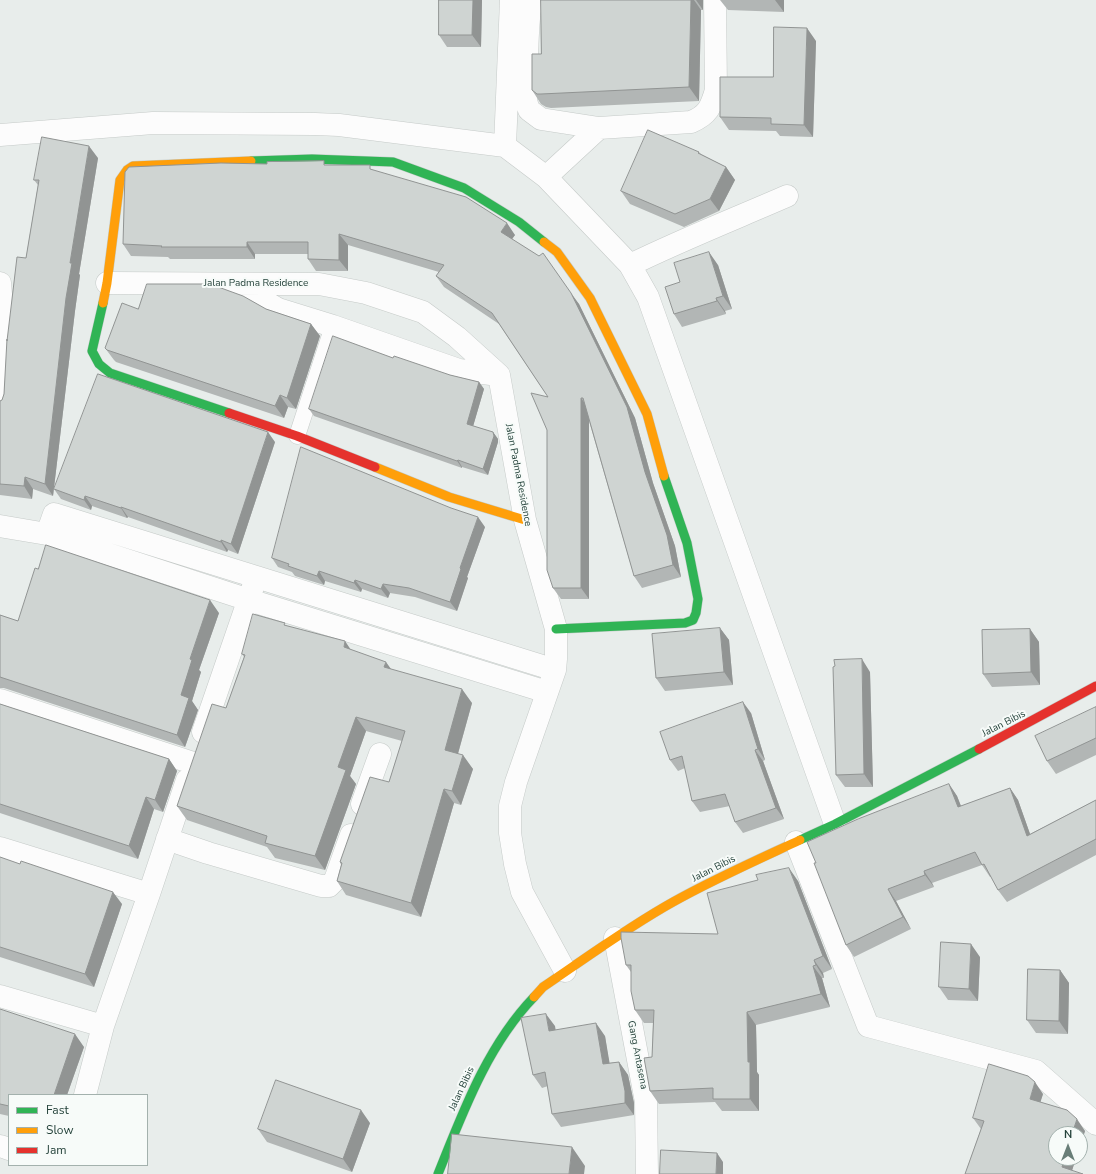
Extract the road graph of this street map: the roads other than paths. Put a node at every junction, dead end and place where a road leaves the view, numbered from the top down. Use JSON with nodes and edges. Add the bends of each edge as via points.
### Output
{"nodes":[{"id":1,"x":511,"y":0,"type":"edge"},
{"id":2,"x":533,"y":0,"type":"edge"},
{"id":3,"x":715,"y":0,"type":"edge"},
{"id":4,"x":599,"y":128,"type":"junction"},
{"id":5,"x":0,"y":135,"type":"edge"},
{"id":6,"x":506,"y":146,"type":"junction"},
{"id":7,"x":546,"y":177,"type":"junction"},
{"id":8,"x":787,"y":196,"type":"dead end"},
{"id":9,"x":630,"y":265,"type":"junction"},
{"id":10,"x":0,"y":283,"type":"edge"},
{"id":11,"x":107,"y":283,"type":"junction"},
{"id":12,"x":236,"y":284,"type":"junction"},
{"id":13,"x":333,"y":326,"type":"junction"},
{"id":14,"x":499,"y":375,"type":"junction"},
{"id":15,"x":0,"y":405,"type":"edge"},
{"id":16,"x":297,"y":436,"type":"junction"},
{"id":17,"x":525,"y":520,"type":"junction"},
{"id":18,"x":0,"y":526,"type":"edge"},
{"id":19,"x":47,"y":534,"type":"junction"},
{"id":20,"x":256,"y":578,"type":"junction"},
{"id":21,"x":249,"y":600,"type":"junction"},
{"id":22,"x":556,"y":629,"type":"junction"},
{"id":23,"x":555,"y":670,"type":"junction"},
{"id":24,"x":1096,"y":686,"type":"edge"},
{"id":25,"x":547,"y":692,"type":"junction"},
{"id":26,"x":0,"y":700,"type":"edge"},
{"id":27,"x":380,"y":754,"type":"dead end"},
{"id":28,"x":193,"y":763,"type":"junction"},
{"id":29,"x":835,"y":824,"type":"junction"},
{"id":30,"x":167,"y":839,"type":"junction"},
{"id":31,"x":796,"y":842,"type":"junction"},
{"id":32,"x":0,"y":848,"type":"edge"},
{"id":33,"x":149,"y":894,"type":"junction"},
{"id":34,"x":615,"y":938,"type":"junction"},
{"id":35,"x":565,"y":971,"type":"junction"},
{"id":36,"x":0,"y":996,"type":"edge"},
{"id":37,"x":103,"y":1026,"type":"junction"},
{"id":38,"x":84,"y":1094,"type":"edge"},
{"id":39,"x":1096,"y":1124,"type":"edge"},
{"id":40,"x":438,"y":1174,"type":"edge"},
{"id":41,"x":647,"y":1174,"type":"edge"}],
"edges":[{"from":1,"to":6,"type":"street"},
{"from":2,"to":4,"type":"street","via":[[528,28],[526,101],[529,110],[541,119]]},
{"from":3,"to":4,"type":"street","via":[[716,90],[713,103],[702,118],[691,122]]},
{"from":4,"to":7,"type":"street"},
{"from":5,"to":6,"type":"street","via":[[153,123],[331,125]]},
{"from":6,"to":7,"type":"street"},
{"from":7,"to":9,"type":"street"},
{"from":8,"to":9,"type":"street"},
{"from":9,"to":29,"type":"street","via":[[648,297]]},
{"from":10,"to":15,"type":"street","via":[[4,328]]},
{"from":11,"to":12,"type":"street","name":"Jalan Padma Residence"},
{"from":11,"to":16,"type":"street","via":[[92,351],[102,367],[110,373]]},
{"from":11,"to":22,"type":"street","via":[[120,180],[133,166],[312,159],[393,162],[464,188],[519,222],[557,252],[590,298],[647,414],[687,543],[698,599],[693,620],[685,623]]},
{"from":12,"to":13,"type":"street","via":[[278,309]]},
{"from":12,"to":14,"type":"street","name":"Jalan Padma Residence","via":[[318,284],[366,293],[423,312],[457,337]]},
{"from":13,"to":14,"type":"street","via":[[459,370]]},
{"from":13,"to":16,"type":"lane"},
{"from":14,"to":17,"type":"street","name":"Jalan Padma Residence"},
{"from":16,"to":17,"type":"street","via":[[449,497]]},
{"from":17,"to":22,"type":"street","name":"Jalan Padma Residence"},
{"from":18,"to":19,"type":"street"},
{"from":19,"to":20,"type":"street","via":[[54,514]]},
{"from":19,"to":21,"type":"street"},
{"from":20,"to":21,"type":"street"},
{"from":20,"to":23,"type":"street"},
{"from":21,"to":25,"type":"street"},
{"from":21,"to":28,"type":"street"},
{"from":22,"to":23,"type":"street","name":"Jalan Padma Residence"},
{"from":23,"to":25,"type":"street","name":"Jalan Padma Residence"},
{"from":24,"to":29,"type":"street","name":"Jalan Bibis"},
{"from":25,"to":35,"type":"street","name":"Jalan Padma Residence","via":[[516,782],[510,806],[510,833],[522,892]]},
{"from":26,"to":28,"type":"street"},
{"from":27,"to":30,"type":"street","via":[[339,870],[329,886],[321,886]]},
{"from":28,"to":30,"type":"street"},
{"from":29,"to":31,"type":"street","name":"Jalan Bibis"},
{"from":30,"to":33,"type":"street"},
{"from":31,"to":34,"type":"street","name":"Jalan Bibis","via":[[673,902]]},
{"from":31,"to":39,"type":"street","via":[[868,1026],[1036,1071]]},
{"from":32,"to":33,"type":"street"},
{"from":33,"to":37,"type":"street"},
{"from":34,"to":35,"type":"street","name":"Jalan Bibis"},
{"from":34,"to":41,"type":"street","name":"Gang Antasena","via":[[646,1102]]},
{"from":35,"to":40,"type":"street","name":"Jalan Bibis","via":[[543,987],[522,1008],[495,1049],[473,1088]]},
{"from":36,"to":37,"type":"street"},
{"from":37,"to":38,"type":"street"}]}
